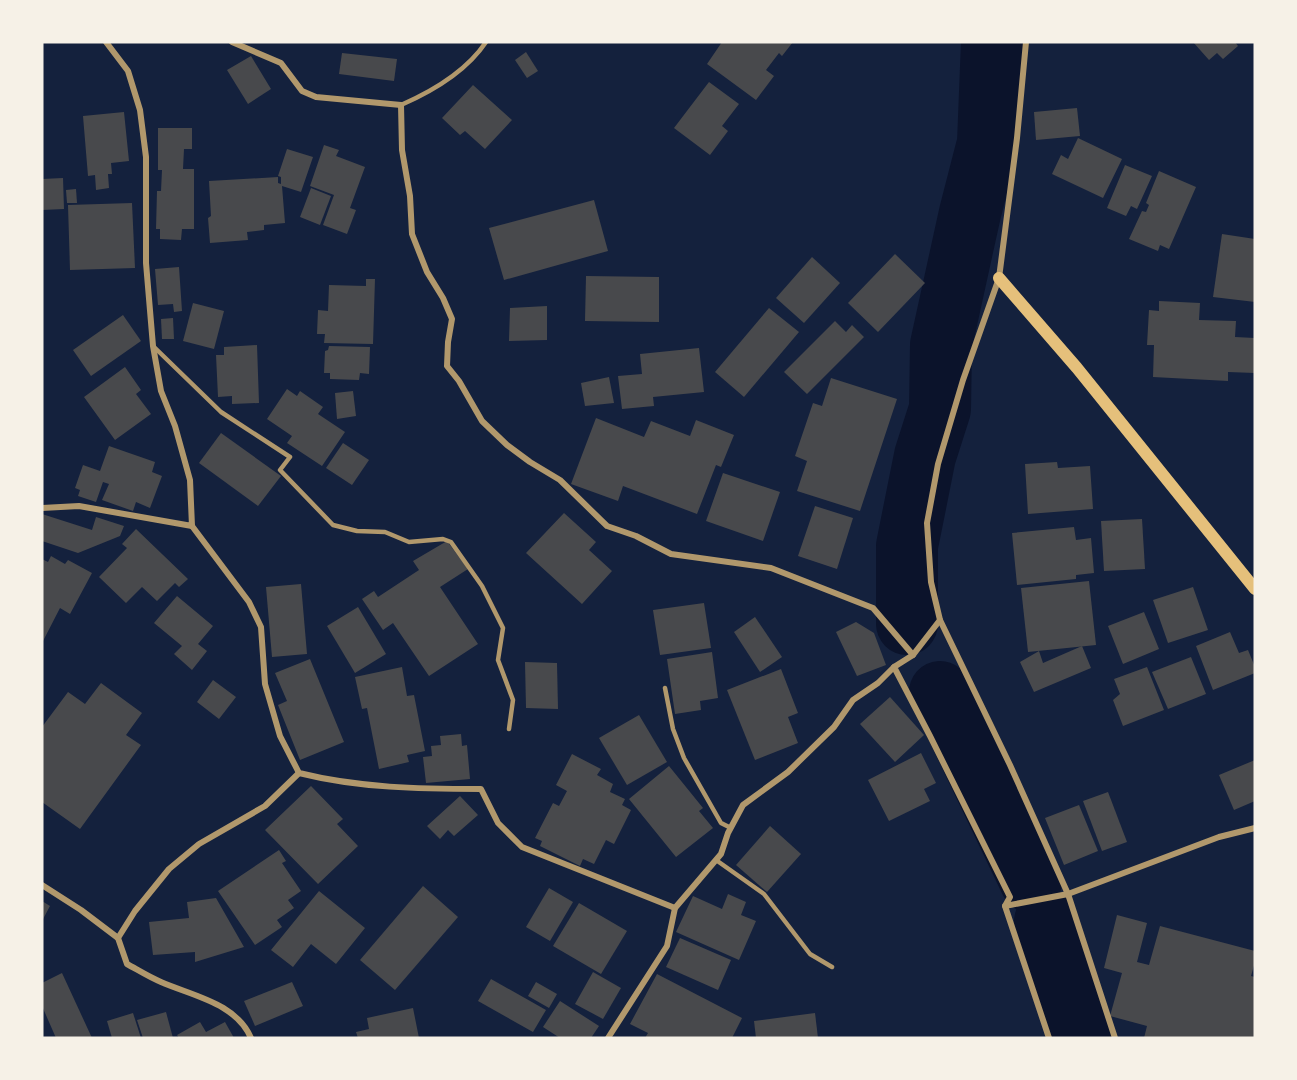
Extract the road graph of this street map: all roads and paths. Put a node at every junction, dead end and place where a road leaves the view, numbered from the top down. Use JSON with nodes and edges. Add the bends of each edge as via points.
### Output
{"nodes":[{"id":1,"x":106,"y":42,"type":"edge"},
{"id":2,"x":232,"y":42,"type":"edge"},
{"id":3,"x":486,"y":42,"type":"edge"},
{"id":4,"x":1026,"y":42,"type":"edge"},
{"id":5,"x":401,"y":105,"type":"junction"},
{"id":6,"x":999,"y":278,"type":"junction"},
{"id":7,"x":153,"y":346,"type":"junction"},
{"id":8,"x":42,"y":508,"type":"edge"},
{"id":9,"x":192,"y":526,"type":"junction"},
{"id":10,"x":1255,"y":589,"type":"edge"},
{"id":11,"x":940,"y":620,"type":"junction"},
{"id":12,"x":913,"y":655,"type":"junction"},
{"id":13,"x":894,"y":667,"type":"junction"},
{"id":14,"x":665,"y":687,"type":"dead end"},
{"id":15,"x":509,"y":729,"type":"dead end"},
{"id":16,"x":299,"y":773,"type":"junction"},
{"id":17,"x":731,"y":828,"type":"junction"},
{"id":18,"x":1255,"y":828,"type":"edge"},
{"id":19,"x":716,"y":860,"type":"junction"},
{"id":20,"x":42,"y":885,"type":"edge"},
{"id":21,"x":1068,"y":894,"type":"junction"},
{"id":22,"x":1005,"y":906,"type":"junction"},
{"id":23,"x":675,"y":908,"type":"junction"},
{"id":24,"x":118,"y":938,"type":"junction"},
{"id":25,"x":832,"y":967,"type":"dead end"},
{"id":26,"x":251,"y":1038,"type":"edge"},
{"id":27,"x":608,"y":1038,"type":"edge"},
{"id":28,"x":1049,"y":1038,"type":"edge"},
{"id":29,"x":1115,"y":1038,"type":"edge"}],
"edges":[{"from":1,"to":7,"type":"street","via":[[128,71],[140,110],[146,157],[146,263]]},
{"from":2,"to":5,"type":"street","via":[[281,63],[302,91],[316,97]]},
{"from":3,"to":5,"type":"lane","via":[[447,81]]},
{"from":4,"to":6,"type":"street"},
{"from":5,"to":12,"type":"street","via":[[412,234],[452,319],[447,366],[482,421],[523,456],[560,480],[607,526],[670,554],[771,568],[873,608]]},
{"from":6,"to":10,"type":"main road","via":[[1077,368]]},
{"from":6,"to":11,"type":"street","via":[[938,464],[927,523],[931,582]]},
{"from":7,"to":9,"type":"street","via":[[161,391],[190,480]]},
{"from":7,"to":15,"type":"lane","via":[[221,412],[290,457],[280,470],[333,525],[384,532],[409,542],[451,542],[482,586],[503,628],[498,660],[513,700]]},
{"from":8,"to":9,"type":"street","via":[[80,506]]},
{"from":9,"to":16,"type":"street","via":[[249,602],[261,627],[265,684],[280,736]]},
{"from":11,"to":12,"type":"street"},
{"from":11,"to":21,"type":"street"},
{"from":12,"to":13,"type":"street"},
{"from":13,"to":17,"type":"street","via":[[853,700],[834,728],[788,772],[743,805]]},
{"from":13,"to":22,"type":"street","via":[[1010,897]]},
{"from":14,"to":17,"type":"lane","via":[[684,759],[721,823]]},
{"from":16,"to":23,"type":"street","via":[[388,787],[481,789],[498,823],[522,847]]},
{"from":16,"to":24,"type":"street","via":[[265,806],[199,844],[169,869]]},
{"from":17,"to":19,"type":"street"},
{"from":18,"to":21,"type":"street","via":[[1219,837]]},
{"from":19,"to":23,"type":"street"},
{"from":19,"to":25,"type":"lane","via":[[764,894],[810,954]]},
{"from":20,"to":24,"type":"street"},
{"from":21,"to":22,"type":"street"},
{"from":21,"to":29,"type":"street"},
{"from":22,"to":28,"type":"street"},
{"from":23,"to":27,"type":"street","via":[[667,946]]},
{"from":24,"to":26,"type":"street","via":[[127,964],[160,982],[216,1003],[246,1026]]}]}
